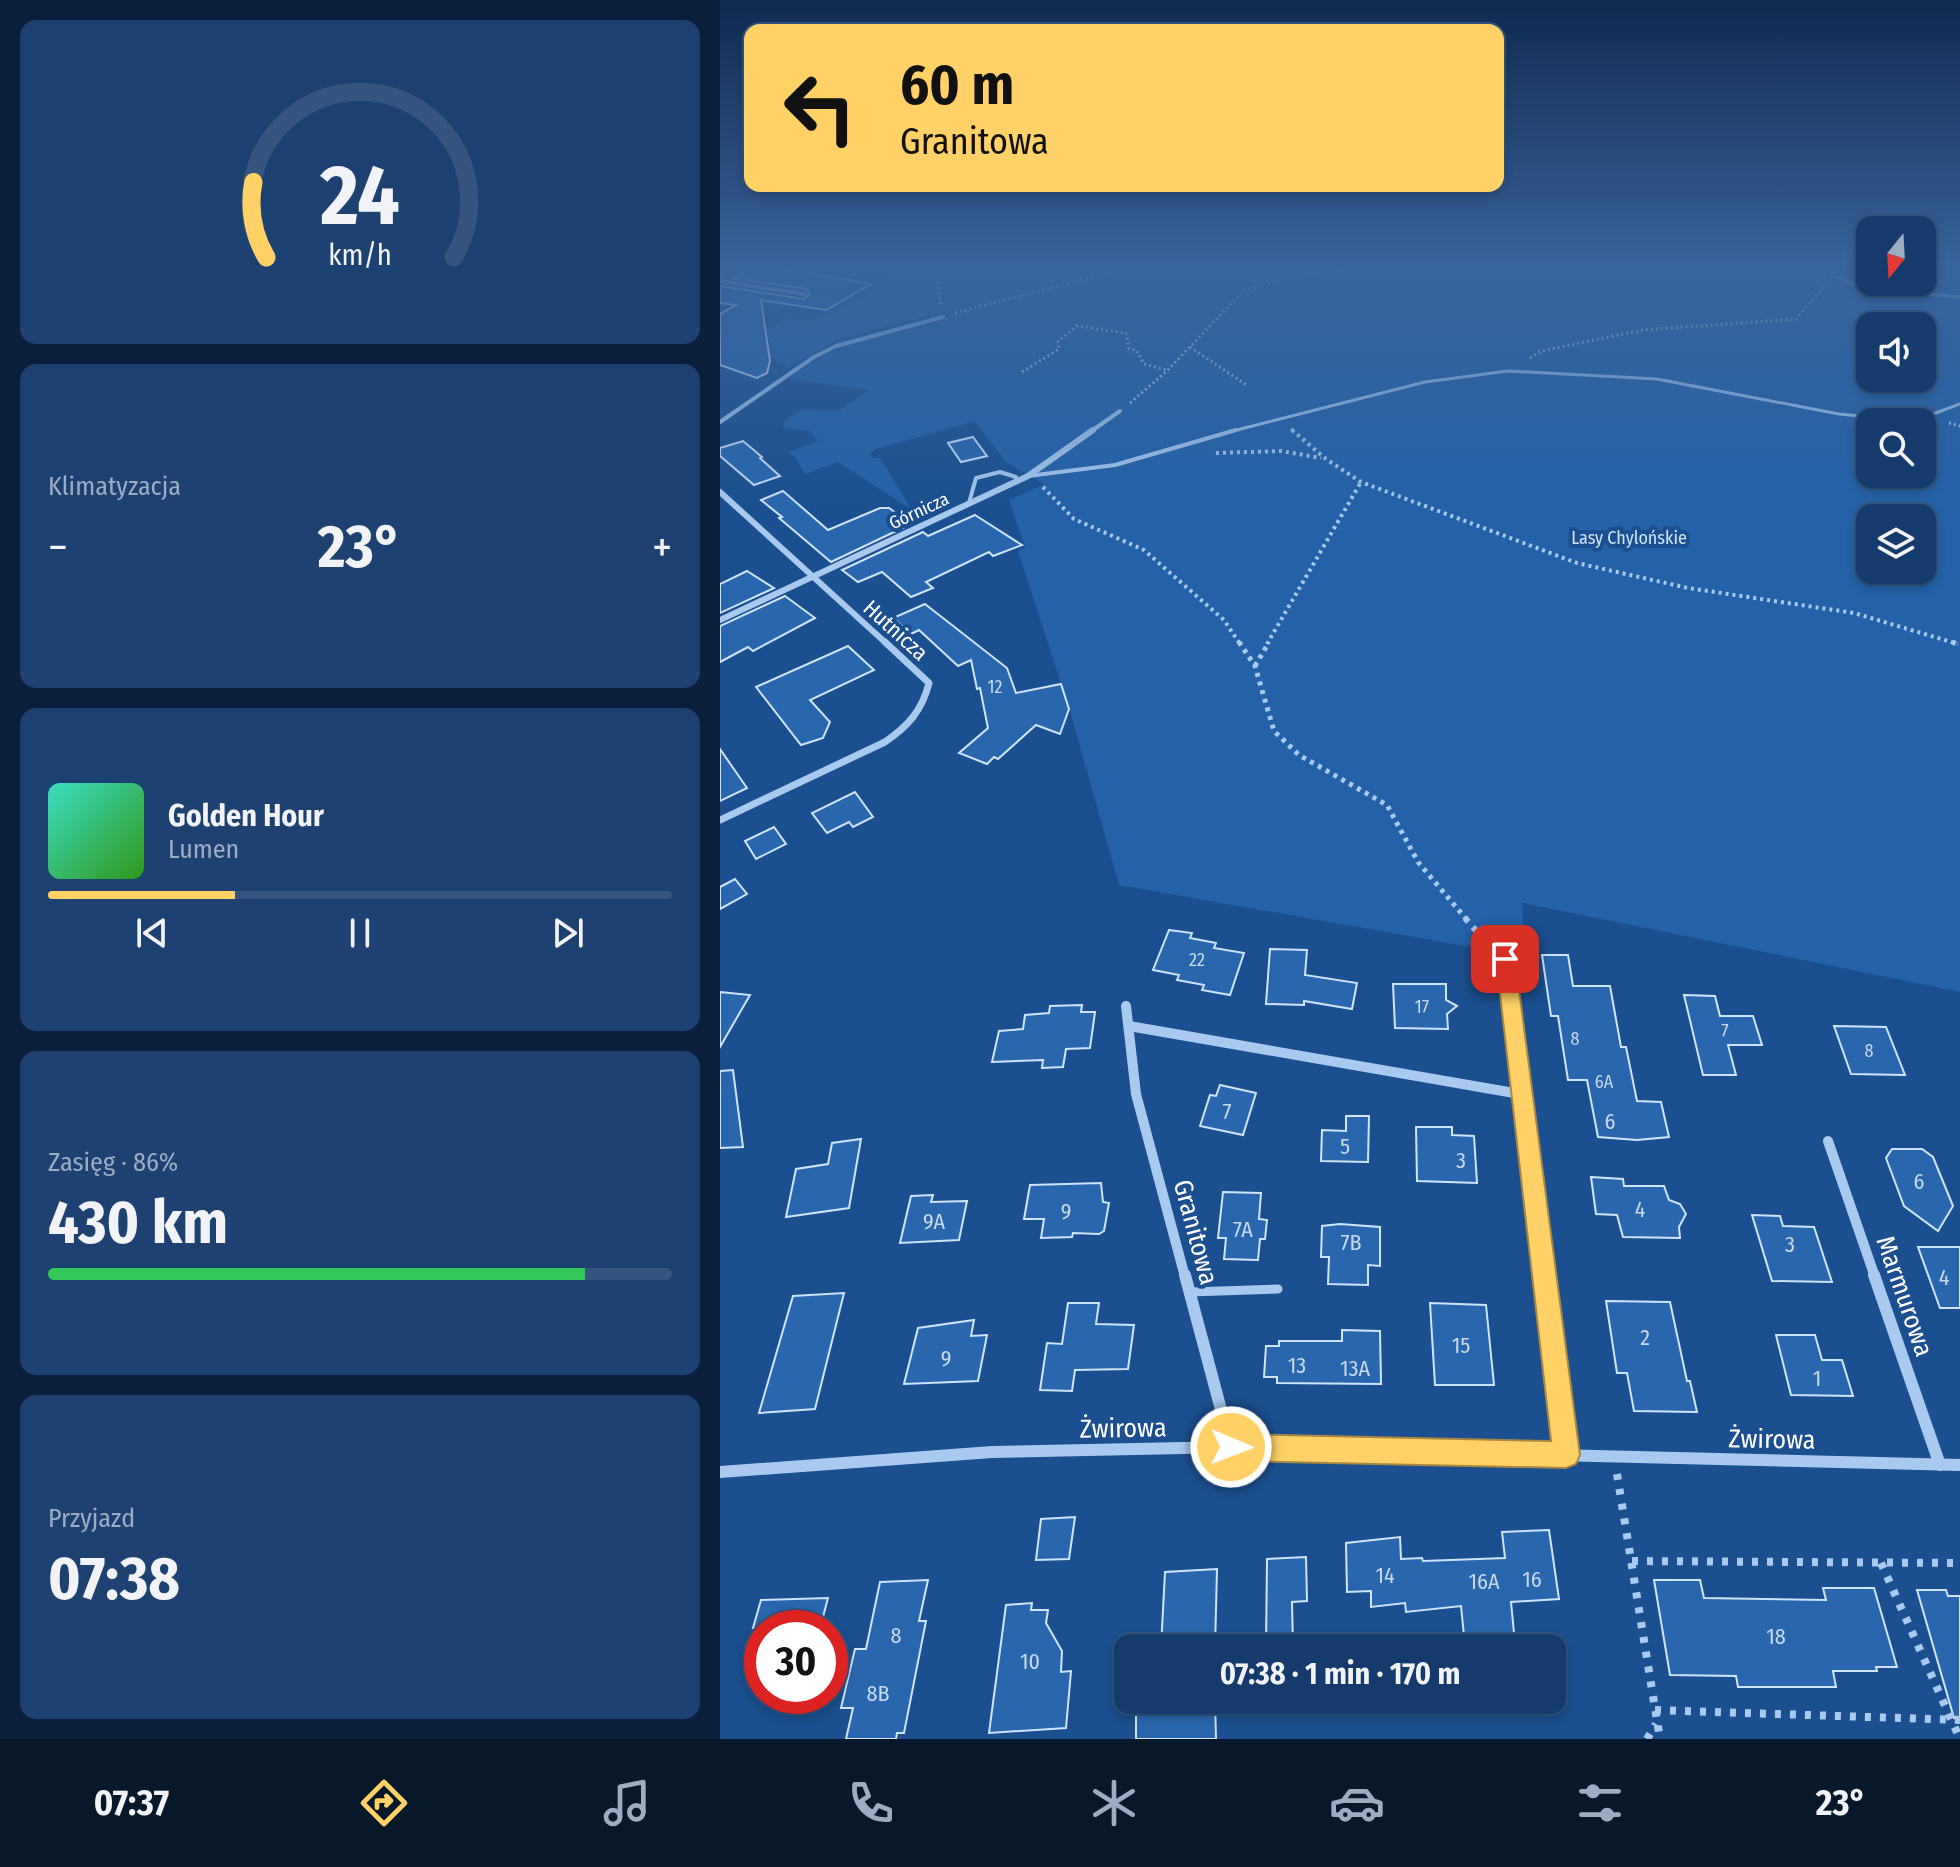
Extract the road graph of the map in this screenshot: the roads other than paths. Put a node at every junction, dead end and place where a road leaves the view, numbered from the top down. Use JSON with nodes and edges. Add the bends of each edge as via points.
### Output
{"nodes":[{"id":1,"x":830,"y":349,"type":"edge"},
{"id":2,"x":1960,"y":404,"type":"edge"},
{"id":3,"x":1120,"y":411,"type":"road end"},
{"id":4,"x":720,"y":422,"type":"edge"},
{"id":5,"x":1030,"y":476,"type":"junction"},
{"id":6,"x":1016,"y":482,"type":"junction"},
{"id":7,"x":720,"y":492,"type":"edge"},
{"id":8,"x":969,"y":503,"type":"junction"},
{"id":9,"x":810,"y":576,"type":"junction"},
{"id":10,"x":720,"y":620,"type":"edge"},
{"id":11,"x":720,"y":820,"type":"edge"},
{"id":12,"x":1505,"y":959,"type":"road end"},
{"id":13,"x":1126,"y":1006,"type":"dead end"},
{"id":14,"x":1129,"y":1026,"type":"junction"},
{"id":15,"x":1520,"y":1094,"type":"junction"},
{"id":16,"x":1828,"y":1141,"type":"dead end"},
{"id":17,"x":1278,"y":1289,"type":"dead end"},
{"id":18,"x":1190,"y":1292,"type":"junction"},
{"id":19,"x":1231,"y":1447,"type":"junction"},
{"id":20,"x":1566,"y":1455,"type":"junction"},
{"id":21,"x":1940,"y":1465,"type":"junction"},
{"id":22,"x":1960,"y":1465,"type":"edge"},
{"id":23,"x":720,"y":1472,"type":"edge"}],
"edges":[{"from":1,"to":4,"type":"street"},
{"from":2,"to":5,"type":"lane","via":[[1925,417],[1890,419],[1657,379],[1508,371],[1425,382],[1115,465]]},
{"from":3,"to":5,"type":"street","name":"Górnicza"},
{"from":5,"to":6,"type":"street","name":"Górnicza"},
{"from":6,"to":8,"type":"street","name":"Górnicza"},
{"from":6,"to":8,"type":"lane","via":[[1016,477],[1000,472],[976,478]]},
{"from":7,"to":9,"type":"street","name":"Hutnicza"},
{"from":8,"to":9,"type":"street","name":"Górnicza"},
{"from":9,"to":10,"type":"street","name":"Górnicza"},
{"from":9,"to":11,"type":"street","name":"Hutnicza","via":[[929,683],[924,706],[885,742]]},
{"from":12,"to":15,"type":"street"},
{"from":13,"to":14,"type":"street","name":"Granitowa"},
{"from":14,"to":15,"type":"street"},
{"from":14,"to":18,"type":"street","name":"Granitowa","via":[[1136,1094]]},
{"from":15,"to":20,"type":"street"},
{"from":16,"to":21,"type":"street","name":"Marmurowa"},
{"from":17,"to":18,"type":"lane"},
{"from":18,"to":19,"type":"street","name":"Granitowa"},
{"from":19,"to":20,"type":"street","name":"Żwirowa"},
{"from":19,"to":23,"type":"street","name":"Żwirowa","via":[[992,1452]]},
{"from":20,"to":21,"type":"street","name":"Żwirowa"},
{"from":21,"to":22,"type":"street","name":"Żwirowa"}]}
